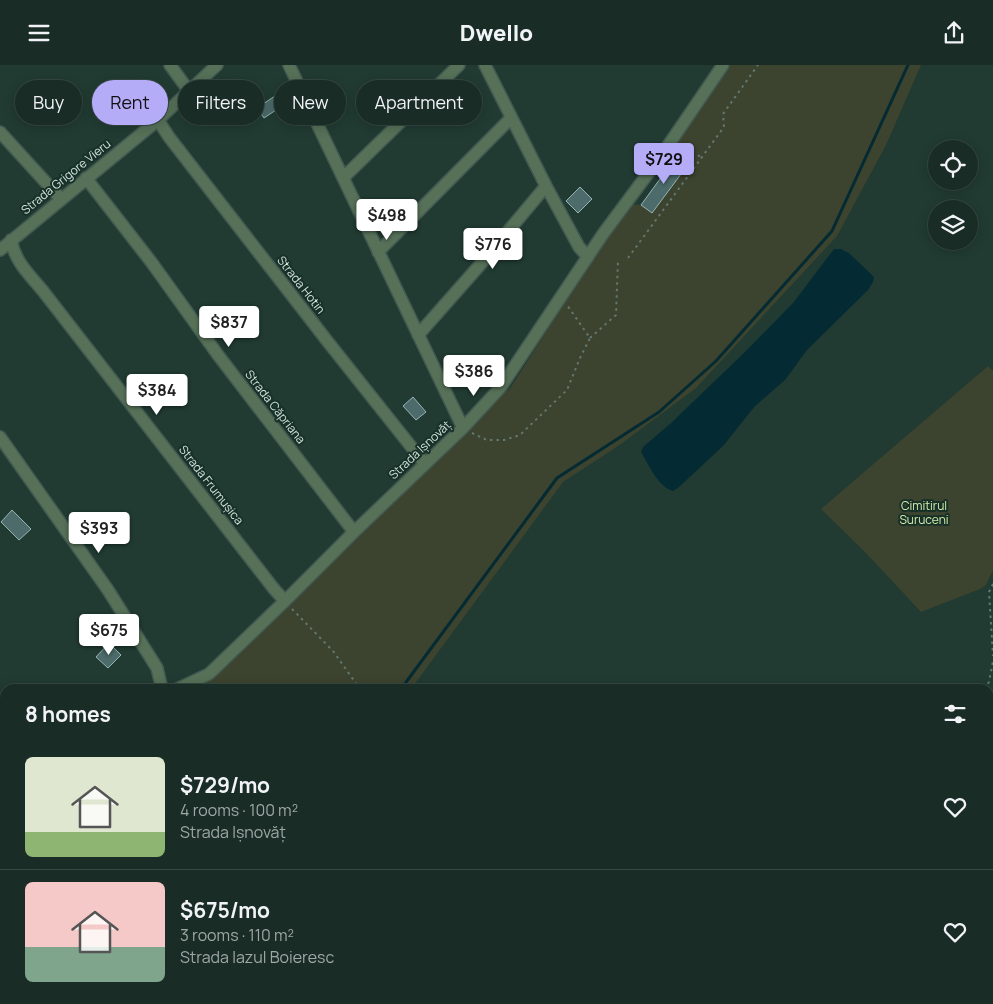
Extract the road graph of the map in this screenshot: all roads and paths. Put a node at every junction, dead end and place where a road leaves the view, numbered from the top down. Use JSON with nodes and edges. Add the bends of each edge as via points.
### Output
{"nodes":[{"id":1,"x":170,"y":65,"type":"edge"},
{"id":2,"x":217,"y":65,"type":"edge"},
{"id":3,"x":289,"y":65,"type":"edge"},
{"id":4,"x":459,"y":65,"type":"edge"},
{"id":5,"x":486,"y":65,"type":"edge"},
{"id":6,"x":723,"y":65,"type":"edge"},
{"id":7,"x":758,"y":65,"type":"edge"},
{"id":8,"x":182,"y":80,"type":"edge"},
{"id":9,"x":201,"y":80,"type":"edge"},
{"id":10,"x":178,"y":102,"type":"edge"},
{"id":11,"x":168,"y":111,"type":"edge"},
{"id":12,"x":511,"y":118,"type":"junction"},
{"id":13,"x":152,"y":125,"type":"edge"},
{"id":14,"x":161,"y":125,"type":"edge"},
{"id":15,"x":0,"y":132,"type":"edge"},
{"id":16,"x":661,"y":156,"type":"junction"},
{"id":17,"x":703,"y":157,"type":"junction"},
{"id":18,"x":344,"y":177,"type":"junction"},
{"id":19,"x":86,"y":178,"type":"junction"},
{"id":20,"x":546,"y":186,"type":"junction"},
{"id":21,"x":61,"y":199,"type":"junction"},
{"id":22,"x":11,"y":240,"type":"junction"},
{"id":23,"x":0,"y":250,"type":"edge"},
{"id":24,"x":378,"y":252,"type":"junction"},
{"id":25,"x":588,"y":257,"type":"junction"},
{"id":26,"x":628,"y":258,"type":"dead end"},
{"id":27,"x":618,"y":259,"type":"dead end"},
{"id":28,"x":561,"y":298,"type":"junction"},
{"id":29,"x":418,"y":335,"type":"junction"},
{"id":30,"x":590,"y":338,"type":"junction"},
{"id":31,"x":463,"y":428,"type":"junction"},
{"id":32,"x":0,"y":437,"type":"edge"},
{"id":33,"x":426,"y":464,"type":"junction"},
{"id":34,"x":354,"y":532,"type":"junction"},
{"id":35,"x":993,"y":584,"type":"edge"},
{"id":36,"x":285,"y":601,"type":"junction"},
{"id":37,"x":993,"y":656,"type":"edge"},
{"id":38,"x":993,"y":661,"type":"edge"},
{"id":39,"x":161,"y":684,"type":"edge"},
{"id":40,"x":188,"y":684,"type":"edge"},
{"id":41,"x":356,"y":684,"type":"edge"},
{"id":42,"x":988,"y":684,"type":"edge"}],
"edges":[{"from":1,"to":8,"type":"street"},
{"from":2,"to":9,"type":"street","name":"Strada Grigore Vieru"},
{"from":3,"to":18,"type":"street"},
{"from":4,"to":18,"type":"street"},
{"from":5,"to":12,"type":"street"},
{"from":6,"to":16,"type":"street","name":"Strada Ișnovăț"},
{"from":7,"to":17,"type":"path","via":[[723,114],[724,127]]},
{"from":10,"to":11,"type":"street","name":"Strada Grigore Vieru"},
{"from":12,"to":20,"type":"street"},
{"from":12,"to":24,"type":"street"},
{"from":13,"to":19,"type":"street","name":"Strada Grigore Vieru"},
{"from":14,"to":33,"type":"street","name":"Strada Hotin"},
{"from":15,"to":21,"type":"street"},
{"from":16,"to":17,"type":"path","via":[[680,149]]},
{"from":16,"to":25,"type":"street","name":"Strada Ișnovăț"},
{"from":17,"to":26,"type":"path"},
{"from":18,"to":24,"type":"street"},
{"from":19,"to":21,"type":"street","name":"Strada Grigore Vieru"},
{"from":19,"to":34,"type":"street","name":"Strada Căpriana"},
{"from":20,"to":25,"type":"street","via":[[579,247]]},
{"from":20,"to":29,"type":"street"},
{"from":21,"to":22,"type":"street","name":"Strada Grigore Vieru"},
{"from":22,"to":23,"type":"street","name":"Strada Grigore Vieru"},
{"from":22,"to":36,"type":"street","name":"Strada Frumușica","via":[[18,261]]},
{"from":24,"to":29,"type":"street"},
{"from":25,"to":28,"type":"street","name":"Strada Ișnovăț"},
{"from":27,"to":30,"type":"path","via":[[616,315]]},
{"from":28,"to":30,"type":"path"},
{"from":28,"to":31,"type":"street","name":"Strada Ișnovăț","via":[[500,388]]},
{"from":29,"to":31,"type":"street"},
{"from":30,"to":31,"type":"path","via":[[567,390],[520,435],[504,440],[487,440]]},
{"from":31,"to":33,"type":"street","name":"Strada Ișnovăț"},
{"from":32,"to":39,"type":"street","via":[[108,590],[157,668]]},
{"from":33,"to":34,"type":"street","name":"Strada Ișnovăț"},
{"from":34,"to":36,"type":"street","name":"Strada Ișnovăț"},
{"from":35,"to":37,"type":"path","via":[[989,592]]},
{"from":36,"to":40,"type":"street","name":"Strada Ișnovăț","via":[[209,674]]},
{"from":36,"to":41,"type":"path","via":[[333,651]]},
{"from":38,"to":42,"type":"path"}]}
